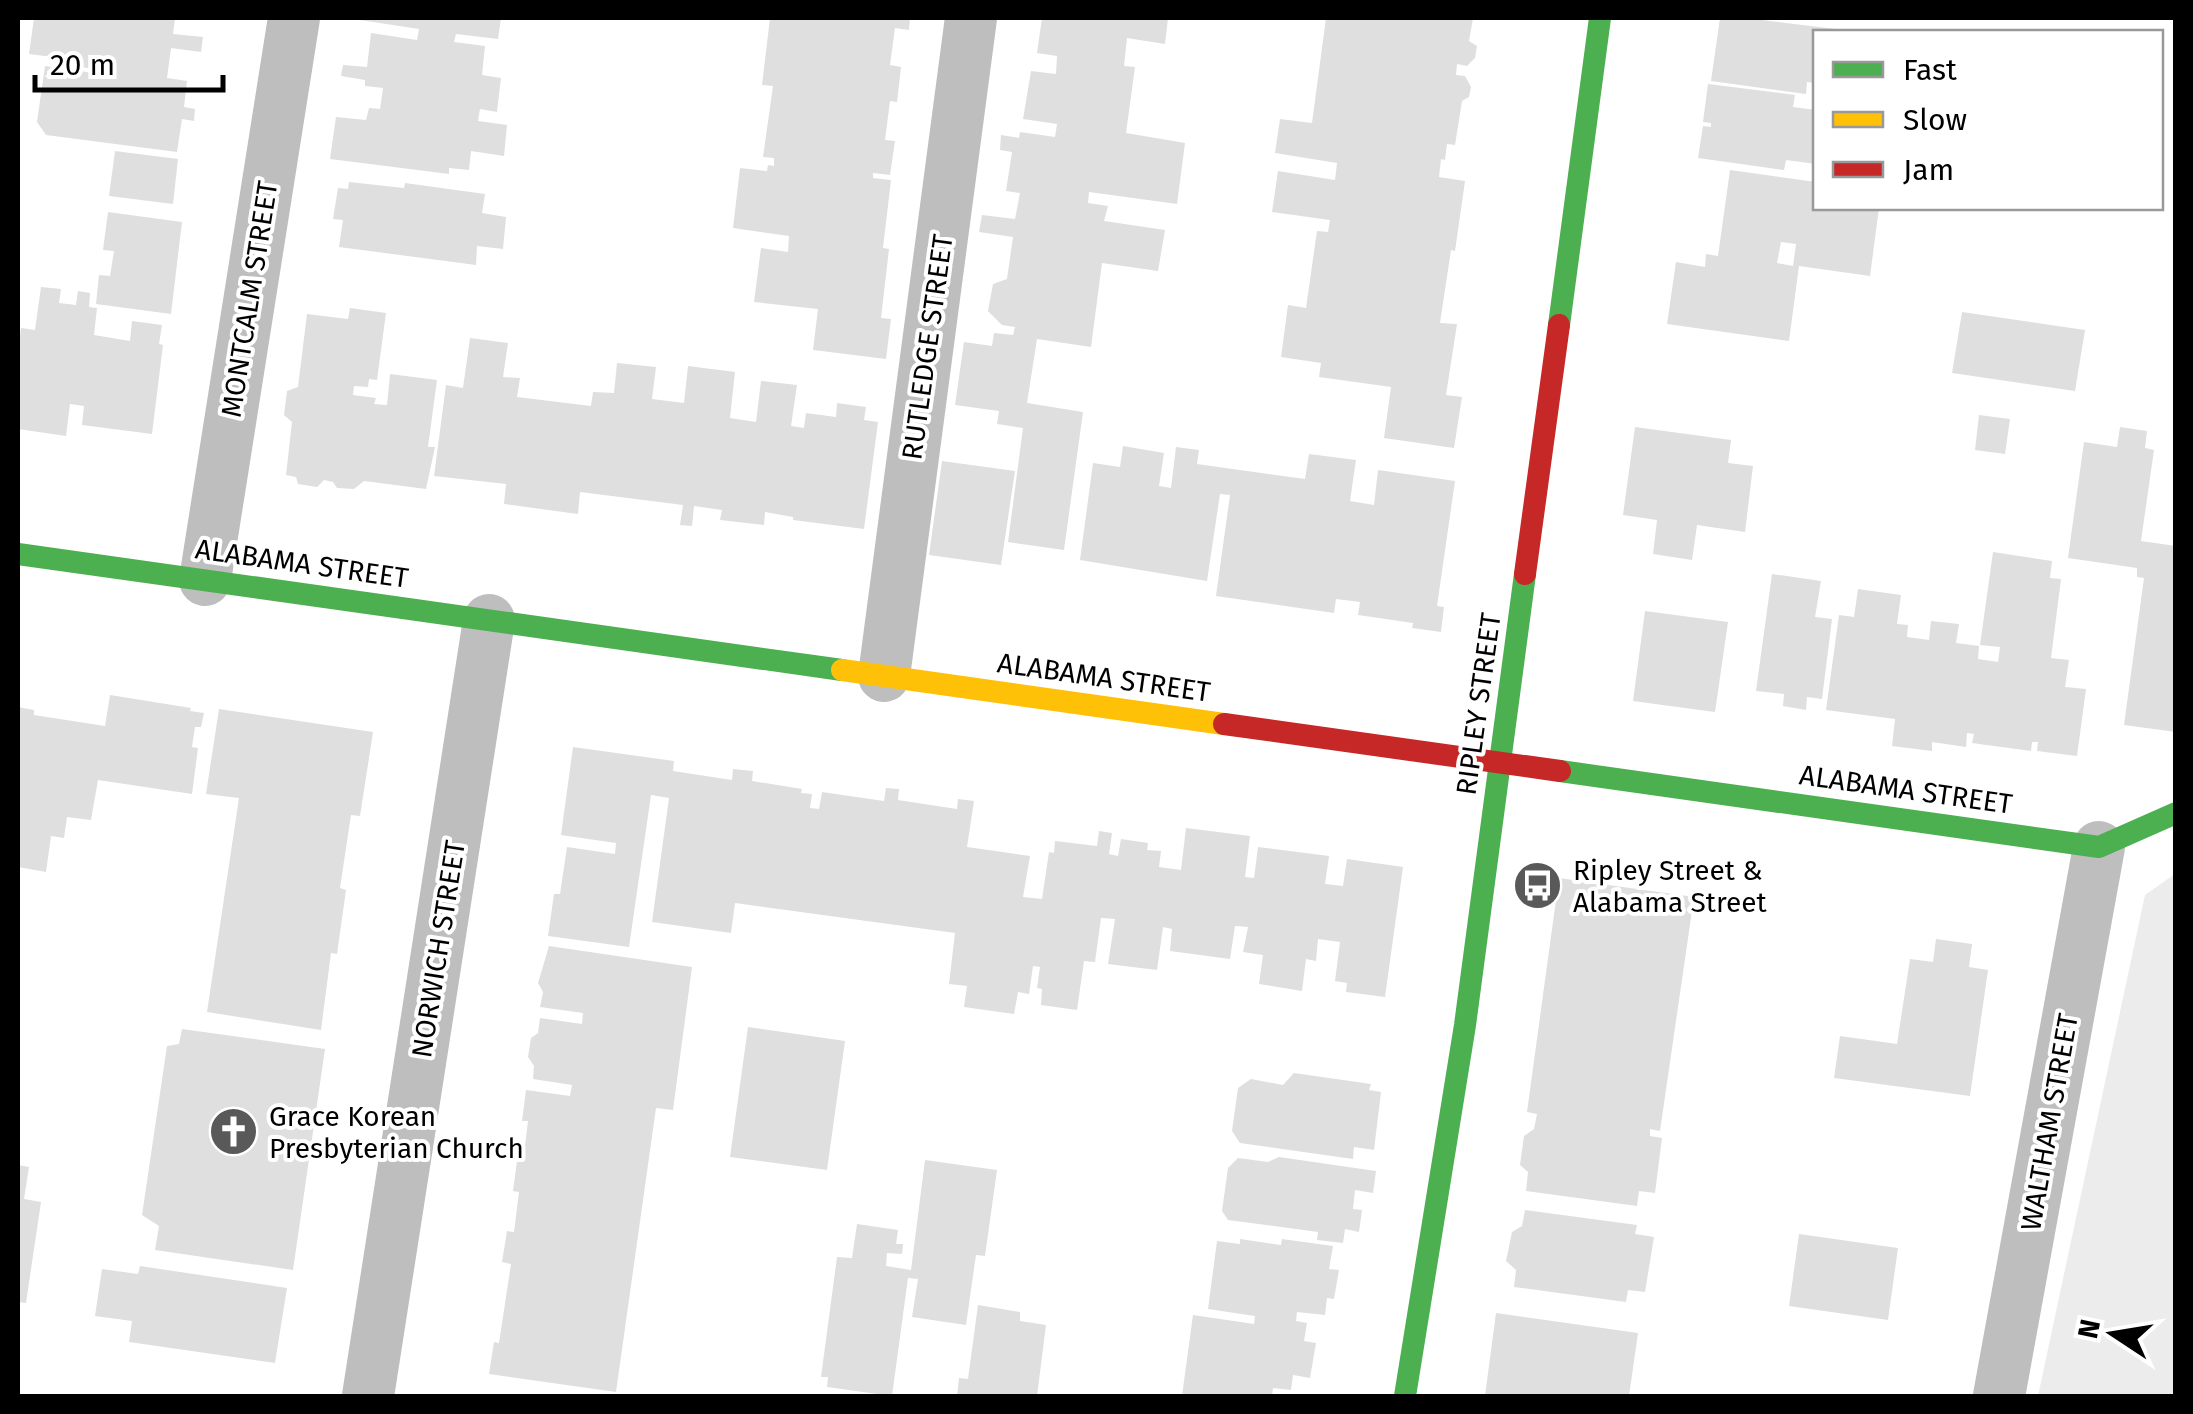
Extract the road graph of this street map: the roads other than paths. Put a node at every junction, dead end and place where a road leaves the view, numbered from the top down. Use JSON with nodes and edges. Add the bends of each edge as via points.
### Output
{"nodes":[{"id":1,"x":294,"y":18,"type":"edge"},
{"id":2,"x":970,"y":18,"type":"edge"},
{"id":3,"x":1600,"y":18,"type":"edge"},
{"id":4,"x":18,"y":554,"type":"edge"},
{"id":5,"x":205,"y":580,"type":"junction"},
{"id":6,"x":489,"y":620,"type":"junction"},
{"id":7,"x":884,"y":676,"type":"junction"},
{"id":8,"x":1500,"y":763,"type":"junction"},
{"id":9,"x":2176,"y":813,"type":"edge"},
{"id":10,"x":2098,"y":846,"type":"junction"},
{"id":11,"x":368,"y":1396,"type":"edge"},
{"id":12,"x":1405,"y":1396,"type":"edge"},
{"id":13,"x":1999,"y":1396,"type":"edge"}],
"edges":[{"from":1,"to":5,"type":"street","name":"MONTCALM STREET"},
{"from":2,"to":7,"type":"street","name":"RUTLEDGE STREET"},
{"from":3,"to":8,"type":"street","name":"RIPLEY STREET"},
{"from":4,"to":5,"type":"street","name":"ALABAMA STREET"},
{"from":5,"to":6,"type":"street","name":"ALABAMA STREET"},
{"from":6,"to":7,"type":"street","name":"ALABAMA STREET"},
{"from":6,"to":11,"type":"street","name":"NORWICH STREET"},
{"from":7,"to":8,"type":"street","name":"ALABAMA STREET"},
{"from":8,"to":10,"type":"street","name":"ALABAMA STREET"},
{"from":8,"to":12,"type":"street","name":"RIPLEY STREET"},
{"from":9,"to":10,"type":"street"},
{"from":10,"to":13,"type":"street","name":"WALTHAM STREET"}]}
